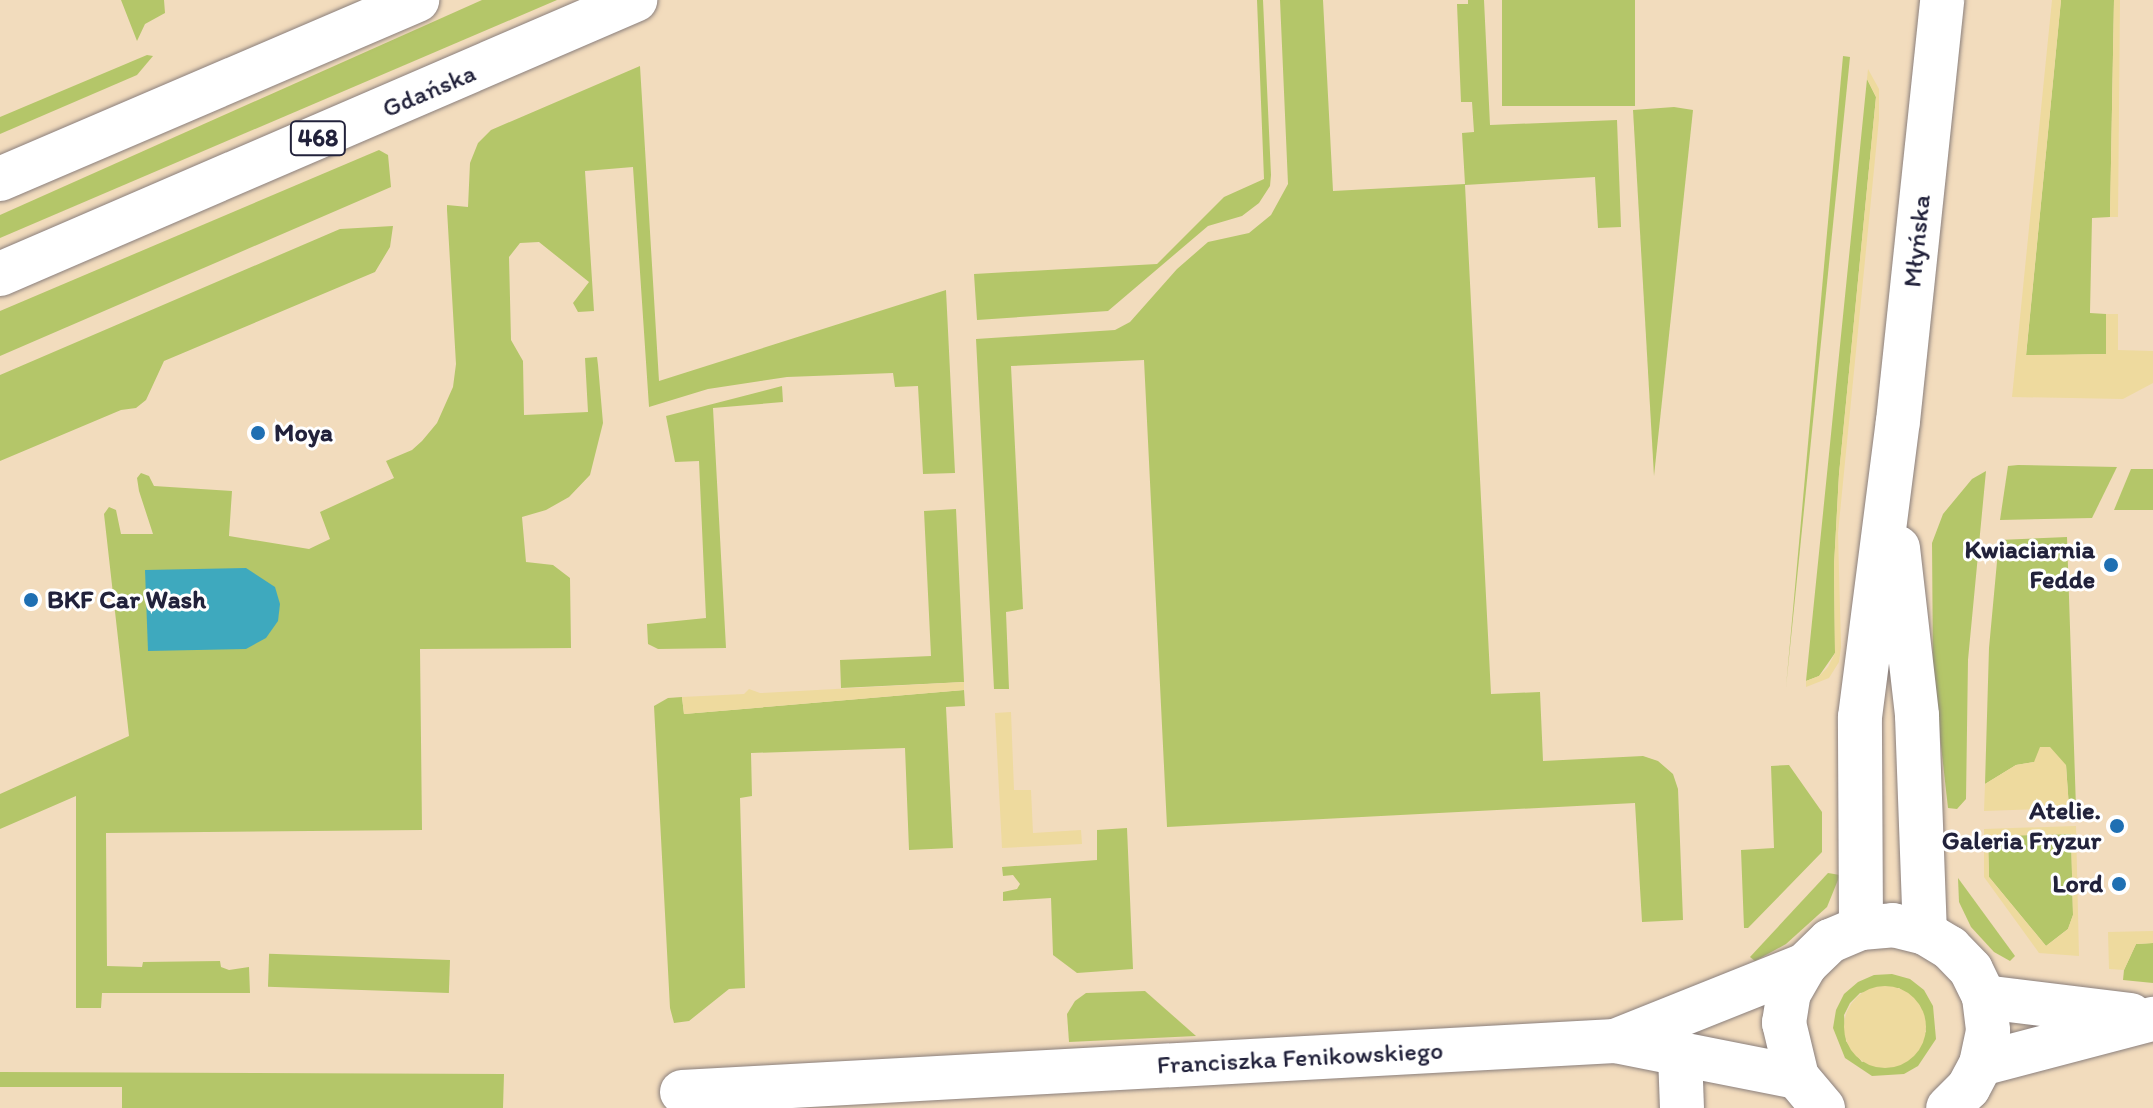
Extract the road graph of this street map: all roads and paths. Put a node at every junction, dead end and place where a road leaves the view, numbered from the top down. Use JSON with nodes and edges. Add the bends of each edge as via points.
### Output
{"nodes":[{"id":1,"x":417,"y":0,"type":"edge"},
{"id":2,"x":635,"y":0,"type":"edge"},
{"id":3,"x":1942,"y":0,"type":"edge"},
{"id":4,"x":0,"y":179,"type":"edge"},
{"id":5,"x":0,"y":274,"type":"edge"},
{"id":6,"x":1891,"y":482,"type":"junction"},
{"id":7,"x":1861,"y":928,"type":"junction"},
{"id":8,"x":1925,"y":933,"type":"junction"},
{"id":9,"x":1805,"y":965,"type":"junction"},
{"id":10,"x":1984,"y":997,"type":"junction"},
{"id":11,"x":2153,"y":1018,"type":"edge"},
{"id":12,"x":1615,"y":1041,"type":"junction"},
{"id":13,"x":1680,"y":1054,"type":"junction"},
{"id":14,"x":1981,"y":1064,"type":"junction"},
{"id":15,"x":682,"y":1092,"type":"dead end"},
{"id":16,"x":985,"y":1092,"type":"edge"},
{"id":17,"x":1812,"y":1098,"type":"edge"},
{"id":18,"x":1682,"y":1108,"type":"edge"},
{"id":19,"x":1948,"y":1108,"type":"edge"}],
"edges":[{"from":1,"to":4,"type":"street"},
{"from":2,"to":5,"type":"street","name":"Gdańska","number":"468"},
{"from":3,"to":6,"type":"street","name":"Młyńska"},
{"from":6,"to":7,"type":"street","name":"Młyńska","via":[[1860,717]]},
{"from":6,"to":8,"type":"street","name":"Młyńska","via":[[1917,716]]},
{"from":7,"to":8,"type":"street","via":[[1893,925]]},
{"from":7,"to":9,"type":"street","via":[[1830,941]]},
{"from":8,"to":10,"type":"street","via":[[1971,970]]},
{"from":9,"to":12,"type":"street","name":"Franciszka Fenikowskiego"},
{"from":9,"to":17,"type":"street","via":[[1789,993],[1784,1023]]},
{"from":10,"to":11,"type":"street"},
{"from":10,"to":14,"type":"street","via":[[1988,1031]]},
{"from":11,"to":14,"type":"street"},
{"from":12,"to":13,"type":"street","name":"Franciszka Fenikowskiego"},
{"from":12,"to":16,"type":"street","name":"Franciszka Fenikowskiego"},
{"from":13,"to":17,"type":"street","name":"Franciszka Fenikowskiego"},
{"from":13,"to":18,"type":"street"},
{"from":14,"to":19,"type":"street"},
{"from":15,"to":16,"type":"street","name":"Franciszka Fenikowskiego"}]}
